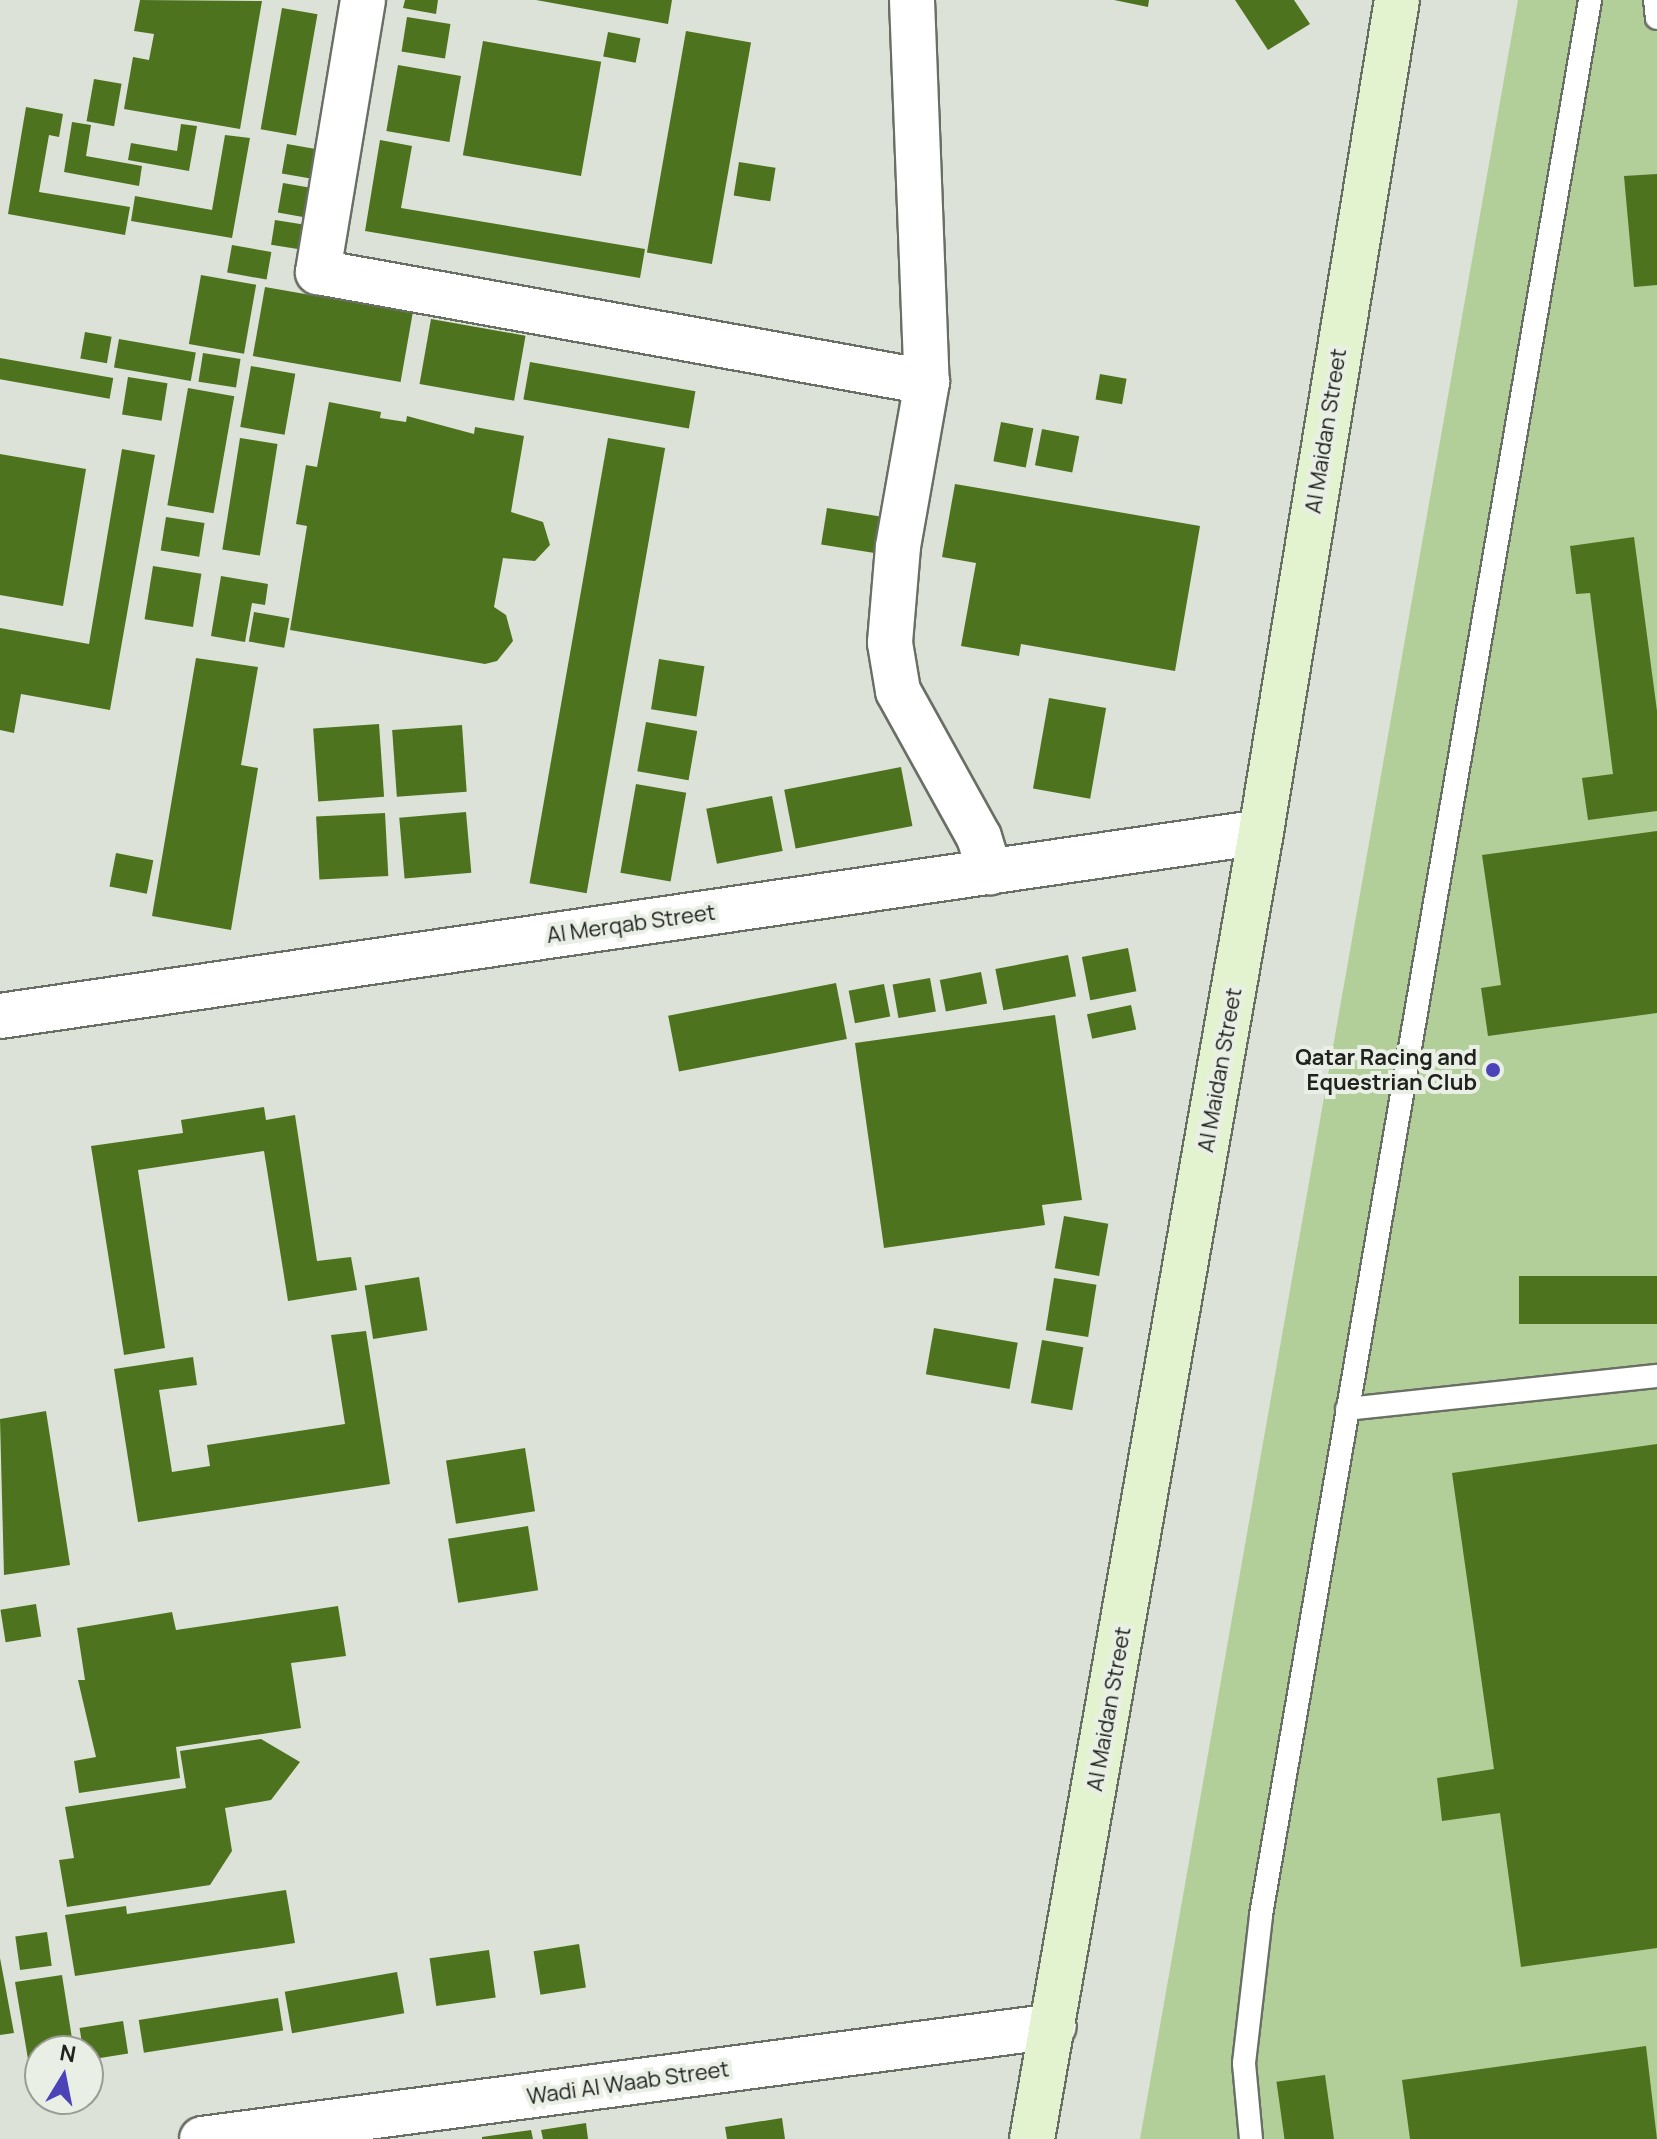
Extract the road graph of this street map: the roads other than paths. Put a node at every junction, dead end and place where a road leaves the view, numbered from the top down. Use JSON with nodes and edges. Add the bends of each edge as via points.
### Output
{"nodes":[{"id":1,"x":363,"y":0,"type":"edge"},
{"id":2,"x":912,"y":0,"type":"edge"},
{"id":3,"x":1397,"y":0,"type":"edge"},
{"id":4,"x":1590,"y":0,"type":"edge"},
{"id":5,"x":1655,"y":0,"type":"edge"},
{"id":6,"x":1657,"y":18,"type":"edge"},
{"id":7,"x":927,"y":382,"type":"junction"},
{"id":8,"x":1261,"y":832,"type":"junction"},
{"id":9,"x":990,"y":872,"type":"junction"},
{"id":10,"x":0,"y":1016,"type":"edge"},
{"id":11,"x":1657,"y":1376,"type":"edge"},
{"id":12,"x":1347,"y":1409,"type":"junction"},
{"id":13,"x":1054,"y":2026,"type":"junction"},
{"id":14,"x":202,"y":2139,"type":"edge"},
{"id":15,"x":1032,"y":2139,"type":"edge"},
{"id":16,"x":1251,"y":2139,"type":"edge"}],
"edges":[{"from":1,"to":7,"type":"street","via":[[318,272]]},
{"from":2,"to":7,"type":"street"},
{"from":3,"to":8,"type":"street","name":"Al Maidan Street"},
{"from":4,"to":12,"type":"lane"},
{"from":5,"to":6,"type":"lane"},
{"from":7,"to":9,"type":"street","via":[[898,547],[890,643],[898,691],[979,837]]},
{"from":8,"to":9,"type":"street","name":"Al Merqab Street"},
{"from":8,"to":13,"type":"street","name":"Al Maidan Street"},
{"from":9,"to":10,"type":"street","name":"Al Merqab Street"},
{"from":11,"to":12,"type":"lane"},
{"from":12,"to":16,"type":"lane","via":[[1261,1915],[1244,2063]]},
{"from":13,"to":14,"type":"street","name":"Wadi Al Waab Street"},
{"from":13,"to":15,"type":"street","name":"Al Maidan Street"}]}
